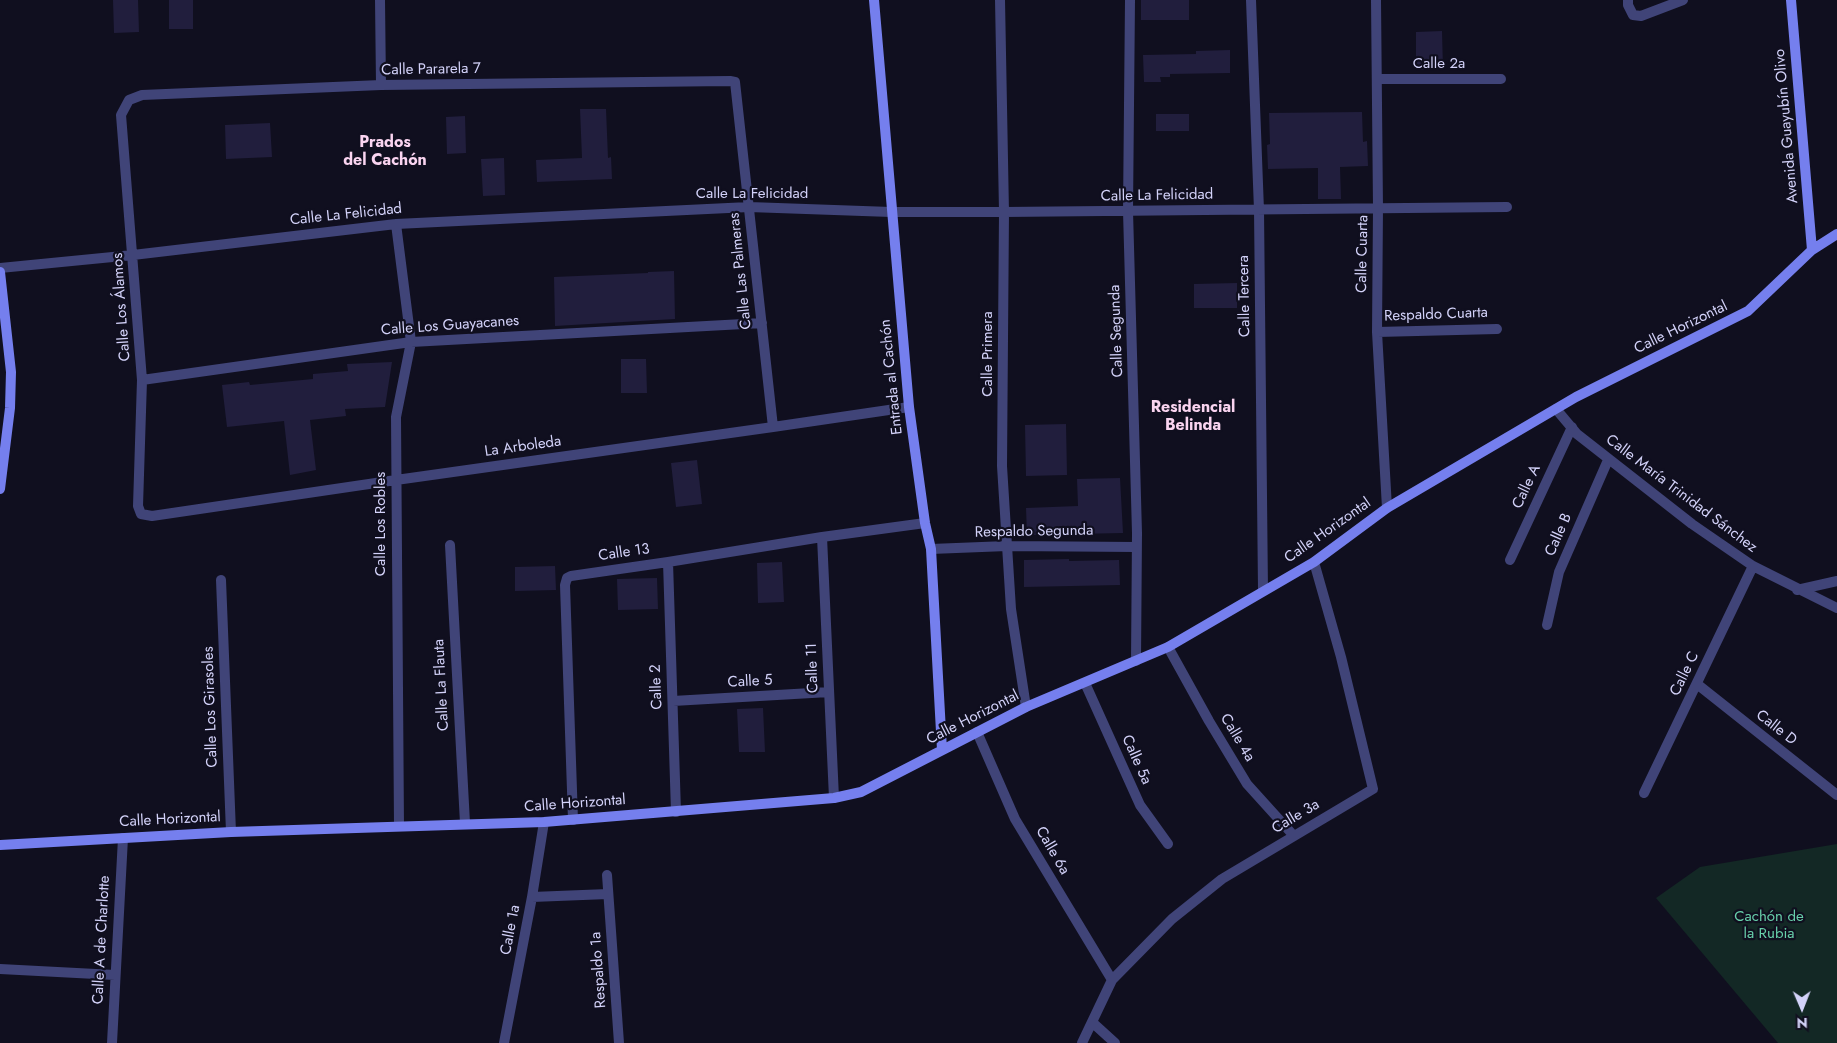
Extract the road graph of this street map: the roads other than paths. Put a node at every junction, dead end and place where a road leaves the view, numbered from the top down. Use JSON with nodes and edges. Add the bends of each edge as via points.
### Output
{"nodes":[{"id":1,"x":380,"y":0,"type":"edge"},
{"id":2,"x":874,"y":0,"type":"edge"},
{"id":3,"x":1000,"y":0,"type":"edge"},
{"id":4,"x":1130,"y":0,"type":"edge"},
{"id":5,"x":1250,"y":0,"type":"edge"},
{"id":6,"x":1376,"y":0,"type":"edge"},
{"id":7,"x":1683,"y":0,"type":"edge"},
{"id":8,"x":1791,"y":0,"type":"edge"},
{"id":9,"x":1628,"y":3,"type":"edge"},
{"id":10,"x":1377,"y":79,"type":"junction"},
{"id":11,"x":1501,"y":79,"type":"dead end"},
{"id":12,"x":734,"y":82,"type":"joint"},
{"id":13,"x":380,"y":85,"type":"junction"},
{"id":14,"x":129,"y":100,"type":"joint"},
{"id":15,"x":748,"y":207,"type":"junction"},
{"id":16,"x":1507,"y":207,"type":"dead end"},
{"id":17,"x":1378,"y":208,"type":"junction"},
{"id":18,"x":1258,"y":210,"type":"junction"},
{"id":19,"x":1128,"y":211,"type":"junction"},
{"id":20,"x":891,"y":212,"type":"junction"},
{"id":21,"x":1004,"y":212,"type":"junction"},
{"id":22,"x":396,"y":224,"type":"junction"},
{"id":23,"x":1837,"y":234,"type":"edge"},
{"id":24,"x":1812,"y":250,"type":"junction"},
{"id":25,"x":133,"y":255,"type":"junction"},
{"id":26,"x":0,"y":268,"type":"edge"},
{"id":27,"x":0,"y":272,"type":"edge"},
{"id":28,"x":762,"y":323,"type":"junction"},
{"id":29,"x":1497,"y":328,"type":"dead end"},
{"id":30,"x":1377,"y":332,"type":"junction"},
{"id":31,"x":411,"y":342,"type":"junction"},
{"id":32,"x":142,"y":380,"type":"junction"},
{"id":33,"x":909,"y":407,"type":"junction"},
{"id":34,"x":1556,"y":410,"type":"junction"},
{"id":35,"x":773,"y":427,"type":"junction"},
{"id":36,"x":1572,"y":427,"type":"junction"},
{"id":37,"x":1608,"y":460,"type":"junction"},
{"id":38,"x":396,"y":480,"type":"junction"},
{"id":39,"x":0,"y":489,"type":"edge"},
{"id":40,"x":1387,"y":508,"type":"junction"},
{"id":41,"x":141,"y":514,"type":"joint"},
{"id":42,"x":925,"y":523,"type":"junction"},
{"id":43,"x":822,"y":537,"type":"junction"},
{"id":44,"x":450,"y":545,"type":"dead end"},
{"id":45,"x":1007,"y":546,"type":"junction"},
{"id":46,"x":1136,"y":547,"type":"junction"},
{"id":47,"x":931,"y":549,"type":"junction"},
{"id":48,"x":1510,"y":560,"type":"dead end"},
{"id":49,"x":668,"y":562,"type":"junction"},
{"id":50,"x":1314,"y":562,"type":"junction"},
{"id":51,"x":1753,"y":566,"type":"junction"},
{"id":52,"x":221,"y":580,"type":"dead end"},
{"id":53,"x":1837,"y":581,"type":"edge"},
{"id":54,"x":1797,"y":590,"type":"junction"},
{"id":55,"x":1263,"y":592,"type":"junction"},
{"id":56,"x":1837,"y":608,"type":"edge"},
{"id":57,"x":1547,"y":624,"type":"dead end"},
{"id":58,"x":1168,"y":646,"type":"junction"},
{"id":59,"x":1136,"y":661,"type":"junction"},
{"id":60,"x":1085,"y":683,"type":"junction"},
{"id":61,"x":1697,"y":684,"type":"junction"},
{"id":62,"x":829,"y":692,"type":"junction"},
{"id":63,"x":673,"y":701,"type":"junction"},
{"id":64,"x":1026,"y":707,"type":"junction"},
{"id":65,"x":977,"y":732,"type":"junction"},
{"id":66,"x":942,"y":750,"type":"junction"},
{"id":67,"x":1644,"y":793,"type":"dead end"},
{"id":68,"x":1837,"y":795,"type":"edge"},
{"id":69,"x":834,"y":798,"type":"junction"},
{"id":70,"x":676,"y":812,"type":"junction"},
{"id":71,"x":573,"y":820,"type":"junction"},
{"id":72,"x":544,"y":822,"type":"junction"},
{"id":73,"x":464,"y":823,"type":"junction"},
{"id":74,"x":399,"y":826,"type":"junction"},
{"id":75,"x":231,"y":832,"type":"junction"},
{"id":76,"x":1294,"y":836,"type":"junction"},
{"id":77,"x":123,"y":838,"type":"junction"},
{"id":78,"x":1168,"y":844,"type":"dead end"},
{"id":79,"x":0,"y":845,"type":"edge"},
{"id":80,"x":607,"y":875,"type":"dead end"},
{"id":81,"x":608,"y":894,"type":"junction"},
{"id":82,"x":532,"y":897,"type":"junction"},
{"id":83,"x":0,"y":969,"type":"edge"},
{"id":84,"x":116,"y":975,"type":"junction"},
{"id":85,"x":1112,"y":980,"type":"junction"},
{"id":86,"x":1093,"y":1023,"type":"junction"},
{"id":87,"x":112,"y":1043,"type":"edge"},
{"id":88,"x":504,"y":1043,"type":"edge"},
{"id":89,"x":619,"y":1043,"type":"edge"},
{"id":90,"x":1082,"y":1043,"type":"edge"},
{"id":91,"x":1115,"y":1043,"type":"edge"}],
"edges":[{"from":1,"to":13,"type":"street"},
{"from":2,"to":20,"type":"main road","name":"Entrada al Cachón"},
{"from":3,"to":21,"type":"street","name":"Calle Primera"},
{"from":4,"to":19,"type":"street","name":"Calle Segunda"},
{"from":5,"to":18,"type":"street","name":"Calle Tercera"},
{"from":6,"to":10,"type":"street","name":"Calle Cuarta"},
{"from":7,"to":9,"type":"street","via":[[1641,16],[1633,15]]},
{"from":8,"to":24,"type":"main road","name":"Avenida Guayubín Olivo"},
{"from":10,"to":11,"type":"street","name":"Calle 2a"},
{"from":10,"to":17,"type":"street","name":"Calle Cuarta"},
{"from":12,"to":13,"type":"street","name":"Calle Pararela 7"},
{"from":12,"to":15,"type":"street","name":"Calle Las Palmeras"},
{"from":13,"to":14,"type":"street","name":"Calle Pararela 7","via":[[142,95]]},
{"from":14,"to":25,"type":"street","name":"Calle Los Álamos","via":[[122,115]]},
{"from":15,"to":20,"type":"street","name":"Calle La Felicidad"},
{"from":15,"to":22,"type":"street","name":"Calle La Felicidad"},
{"from":15,"to":28,"type":"street","name":"Calle Las Palmeras"},
{"from":16,"to":17,"type":"street","name":"Calle La Felicidad"},
{"from":17,"to":18,"type":"street","name":"Calle La Felicidad"},
{"from":17,"to":30,"type":"street","name":"Calle Cuarta"},
{"from":18,"to":19,"type":"street","name":"Calle La Felicidad"},
{"from":18,"to":55,"type":"street","name":"Calle Tercera"},
{"from":19,"to":21,"type":"street","name":"Calle La Felicidad"},
{"from":19,"to":46,"type":"street","name":"Calle Segunda"},
{"from":20,"to":21,"type":"street","name":"Calle La Felicidad"},
{"from":20,"to":33,"type":"main road","name":"Entrada al Cachón"},
{"from":21,"to":45,"type":"street","name":"Calle Primera","via":[[1002,466]]},
{"from":22,"to":25,"type":"street","name":"Calle La Felicidad"},
{"from":22,"to":31,"type":"street","name":"Calle Los Robles"},
{"from":23,"to":24,"type":"main road","name":"Calle Horizontal"},
{"from":24,"to":34,"type":"main road","name":"Calle Horizontal","via":[[1748,312]]},
{"from":25,"to":26,"type":"street","name":"Calle La Felicidad"},
{"from":25,"to":32,"type":"street","name":"Calle Los Álamos"},
{"from":27,"to":39,"type":"main road","via":[[11,372]]},
{"from":28,"to":31,"type":"street","name":"Calle Los Guayacanes"},
{"from":28,"to":35,"type":"street","name":"Calle Las Palmeras"},
{"from":29,"to":30,"type":"street","name":"Respaldo Cuarta"},
{"from":30,"to":40,"type":"street","name":"Calle Cuarta"},
{"from":31,"to":32,"type":"street","name":"Calle Los Guayacanes"},
{"from":31,"to":38,"type":"street","name":"Calle Los Robles","via":[[396,416]]},
{"from":32,"to":41,"type":"street","name":"Calle Los Álamos","via":[[138,506]]},
{"from":33,"to":35,"type":"street","name":"La Arboleda"},
{"from":33,"to":42,"type":"main road","name":"Entrada al Cachón"},
{"from":34,"to":36,"type":"street","name":"Calle María Trinidad Sánchez"},
{"from":34,"to":40,"type":"main road","name":"Calle Horizontal"},
{"from":35,"to":38,"type":"street","name":"La Arboleda"},
{"from":36,"to":37,"type":"street","name":"Calle María Trinidad Sánchez"},
{"from":36,"to":48,"type":"street","name":"Calle A"},
{"from":37,"to":51,"type":"street","name":"Calle María Trinidad Sánchez"},
{"from":37,"to":57,"type":"street","name":"Calle B","via":[[1559,572]]},
{"from":38,"to":41,"type":"street","name":"La Arboleda","via":[[152,516]]},
{"from":38,"to":74,"type":"street","name":"Calle Los Robles"},
{"from":40,"to":50,"type":"main road","name":"Calle Horizontal"},
{"from":42,"to":43,"type":"street","name":"Calle 13"},
{"from":42,"to":47,"type":"main road","name":"Entrada al Cachón"},
{"from":43,"to":49,"type":"street","name":"Calle 13"},
{"from":43,"to":62,"type":"street","name":"Calle 11"},
{"from":44,"to":73,"type":"street","name":"Calle La Flauta"},
{"from":45,"to":46,"type":"street","name":"Respaldo Segunda"},
{"from":45,"to":47,"type":"street","name":"Respaldo Segunda"},
{"from":45,"to":64,"type":"street","name":"Calle Primera","via":[[1011,608]]},
{"from":46,"to":59,"type":"street","name":"Calle Segunda"},
{"from":47,"to":66,"type":"main road","name":"Entrada al Cachón"},
{"from":49,"to":63,"type":"street","name":"Calle 2"},
{"from":49,"to":71,"type":"street","name":"Calle 13","via":[[567,578]]},
{"from":50,"to":55,"type":"main road","name":"Calle Horizontal"},
{"from":50,"to":76,"type":"street","name":"Calle 3a","via":[[1373,789]]},
{"from":51,"to":54,"type":"street","name":"Calle María Trinidad Sánchez"},
{"from":51,"to":61,"type":"street","name":"Calle C"},
{"from":52,"to":75,"type":"street","name":"Calle Los Girasoles"},
{"from":53,"to":54,"type":"street"},
{"from":54,"to":56,"type":"street","name":"Calle María Trinidad Sánchez"},
{"from":55,"to":58,"type":"main road","name":"Calle Horizontal"},
{"from":58,"to":59,"type":"main road","name":"Calle Horizontal"},
{"from":58,"to":76,"type":"street","name":"Calle 4a","via":[[1247,784]]},
{"from":59,"to":60,"type":"main road","name":"Calle Horizontal"},
{"from":60,"to":64,"type":"main road","name":"Calle Horizontal"},
{"from":60,"to":78,"type":"street","name":"Calle 5a","via":[[1140,806]]},
{"from":61,"to":67,"type":"street","name":"Calle C"},
{"from":61,"to":68,"type":"street","name":"Calle D"},
{"from":62,"to":63,"type":"street","name":"Calle 5"},
{"from":62,"to":69,"type":"street","name":"Calle 11"},
{"from":63,"to":70,"type":"street","name":"Calle 2"},
{"from":64,"to":65,"type":"main road","name":"Calle Horizontal"},
{"from":65,"to":66,"type":"main road","name":"Calle Horizontal"},
{"from":65,"to":85,"type":"street","name":"Calle 6a","via":[[1015,819]]},
{"from":66,"to":69,"type":"main road","name":"Calle Horizontal","via":[[861,792]]},
{"from":69,"to":70,"type":"main road","name":"Calle Horizontal"},
{"from":70,"to":71,"type":"main road","name":"Calle Horizontal"},
{"from":71,"to":72,"type":"main road","name":"Calle Horizontal"},
{"from":72,"to":73,"type":"main road","name":"Calle Horizontal"},
{"from":72,"to":82,"type":"street","name":"Calle 1a"},
{"from":73,"to":74,"type":"main road","name":"Calle Horizontal"},
{"from":74,"to":75,"type":"main road","name":"Calle Horizontal"},
{"from":75,"to":77,"type":"main road","name":"Calle Horizontal"},
{"from":76,"to":85,"type":"street","name":"Calle 3a","via":[[1222,879],[1172,919]]},
{"from":77,"to":79,"type":"main road","name":"Calle Horizontal"},
{"from":77,"to":84,"type":"street","name":"Calle A de Charlotte"},
{"from":80,"to":81,"type":"street","name":"Respaldo 1a"},
{"from":81,"to":82,"type":"street"},
{"from":81,"to":89,"type":"street","name":"Respaldo 1a"},
{"from":82,"to":88,"type":"street","name":"Calle 1a"},
{"from":83,"to":84,"type":"street"},
{"from":84,"to":87,"type":"street","name":"Calle A de Charlotte"},
{"from":85,"to":86,"type":"street","name":"Calle 3a"},
{"from":86,"to":90,"type":"street","name":"Calle 3a"},
{"from":86,"to":91,"type":"street"}]}
